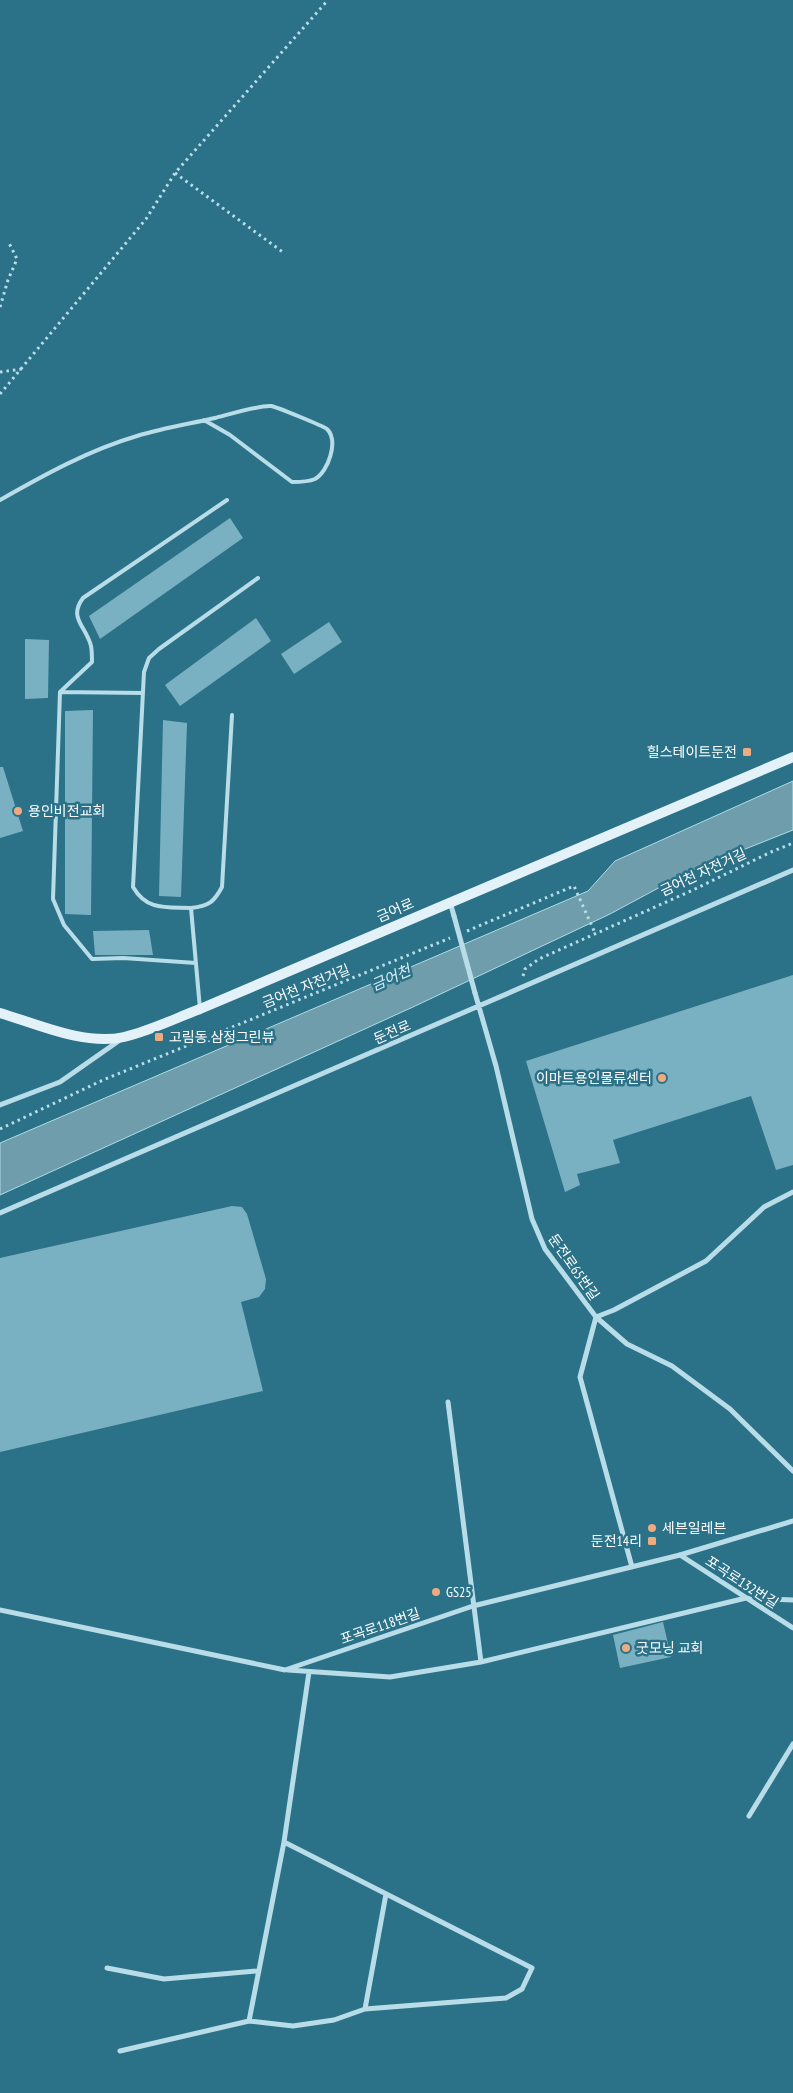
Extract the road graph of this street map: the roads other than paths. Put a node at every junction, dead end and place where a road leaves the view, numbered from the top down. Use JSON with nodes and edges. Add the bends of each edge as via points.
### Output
{"nodes":[{"id":1,"x":204,"y":420,"type":"junction"},
{"id":2,"x":0,"y":500,"type":"edge"},
{"id":3,"x":227,"y":500,"type":"dead end"},
{"id":4,"x":258,"y":578,"type":"dead end"},
{"id":5,"x":60,"y":692,"type":"junction"},
{"id":6,"x":143,"y":693,"type":"junction"},
{"id":7,"x":232,"y":715,"type":"dead end"},
{"id":8,"x":793,"y":757,"type":"edge"},
{"id":9,"x":793,"y":870,"type":"edge"},
{"id":10,"x":450,"y":902,"type":"junction"},
{"id":11,"x":192,"y":908,"type":"junction"},
{"id":12,"x":196,"y":963,"type":"junction"},
{"id":13,"x":479,"y":1007,"type":"junction"},
{"id":14,"x":200,"y":1009,"type":"junction"},
{"id":15,"x":0,"y":1013,"type":"edge"},
{"id":16,"x":124,"y":1037,"type":"junction"},
{"id":17,"x":0,"y":1106,"type":"edge"},
{"id":18,"x":793,"y":1192,"type":"edge"},
{"id":19,"x":0,"y":1213,"type":"edge"},
{"id":20,"x":596,"y":1317,"type":"junction"},
{"id":21,"x":448,"y":1402,"type":"dead end"},
{"id":22,"x":793,"y":1470,"type":"edge"},
{"id":23,"x":793,"y":1521,"type":"edge"},
{"id":24,"x":680,"y":1555,"type":"junction"},
{"id":25,"x":632,"y":1566,"type":"junction"},
{"id":26,"x":746,"y":1598,"type":"junction"},
{"id":27,"x":793,"y":1600,"type":"edge"},
{"id":28,"x":473,"y":1606,"type":"junction"},
{"id":29,"x":0,"y":1610,"type":"edge"},
{"id":30,"x":793,"y":1628,"type":"edge"},
{"id":31,"x":481,"y":1662,"type":"junction"},
{"id":32,"x":286,"y":1670,"type":"junction"},
{"id":33,"x":309,"y":1672,"type":"junction"},
{"id":34,"x":793,"y":1744,"type":"edge"},
{"id":35,"x":749,"y":1816,"type":"dead end"},
{"id":36,"x":284,"y":1842,"type":"junction"},
{"id":37,"x":386,"y":1894,"type":"junction"},
{"id":38,"x":107,"y":1968,"type":"dead end"},
{"id":39,"x":257,"y":1971,"type":"junction"},
{"id":40,"x":364,"y":2009,"type":"junction"},
{"id":41,"x":249,"y":2021,"type":"junction"},
{"id":42,"x":120,"y":2051,"type":"dead end"}],
"edges":[{"from":1,"to":1,"type":"lane","via":[[230,435],[292,482],[315,479],[323,472],[333,447],[332,437],[326,428],[270,406]]},
{"from":1,"to":2,"type":"lane","via":[[136,436],[92,452],[46,473]]},
{"from":3,"to":5,"type":"lane","via":[[83,598],[77,606],[77,617],[91,646],[92,662]]},
{"from":4,"to":6,"type":"lane","via":[[150,658],[144,672]]},
{"from":5,"to":6,"type":"lane"},
{"from":5,"to":12,"type":"lane","via":[[53,899],[64,925],[92,959]]},
{"from":6,"to":11,"type":"lane","via":[[133,887],[140,899],[150,904]]},
{"from":7,"to":11,"type":"lane","via":[[222,887],[216,899]]},
{"from":8,"to":10,"type":"street","name":"금어로"},
{"from":9,"to":13,"type":"street","name":"둔전로"},
{"from":10,"to":13,"type":"street","name":"둔전로65번길","bridge":true},
{"from":10,"to":14,"type":"street","name":"금어로"},
{"from":11,"to":12,"type":"lane"},
{"from":12,"to":14,"type":"lane"},
{"from":13,"to":19,"type":"street","name":"둔전로"},
{"from":13,"to":20,"type":"street","name":"둔전로65번길","via":[[532,1219],[545,1249]]},
{"from":14,"to":16,"type":"street","name":"금어로"},
{"from":15,"to":16,"type":"street","name":"금어로","via":[[82,1037]]},
{"from":16,"to":17,"type":"street","via":[[60,1082]]},
{"from":18,"to":20,"type":"street","via":[[764,1207],[706,1261]]},
{"from":20,"to":22,"type":"street","via":[[626,1344],[672,1366],[730,1409]]},
{"from":20,"to":25,"type":"street","name":"둔전로65번길","via":[[580,1377]]},
{"from":21,"to":28,"type":"street"},
{"from":23,"to":24,"type":"street","name":"포곡로118번길"},
{"from":24,"to":25,"type":"street","name":"포곡로118번길"},
{"from":24,"to":26,"type":"street","name":"포곡로132번길"},
{"from":25,"to":28,"type":"street","name":"포곡로118번길"},
{"from":26,"to":27,"type":"street"},
{"from":26,"to":30,"type":"street","name":"포곡로132번길"},
{"from":26,"to":31,"type":"street"},
{"from":28,"to":31,"type":"street"},
{"from":28,"to":32,"type":"street","name":"포곡로118번길"},
{"from":29,"to":32,"type":"street"},
{"from":31,"to":33,"type":"street","via":[[390,1677]]},
{"from":32,"to":33,"type":"street"},
{"from":33,"to":36,"type":"street"},
{"from":34,"to":35,"type":"street"},
{"from":36,"to":37,"type":"street"},
{"from":36,"to":39,"type":"street"},
{"from":37,"to":40,"type":"street"},
{"from":37,"to":40,"type":"street","via":[[532,1968],[522,1989],[506,1998]]},
{"from":38,"to":39,"type":"street","via":[[164,1979]]},
{"from":39,"to":41,"type":"street"},
{"from":40,"to":41,"type":"street","via":[[334,2020],[293,2026]]},
{"from":41,"to":42,"type":"street"}]}
